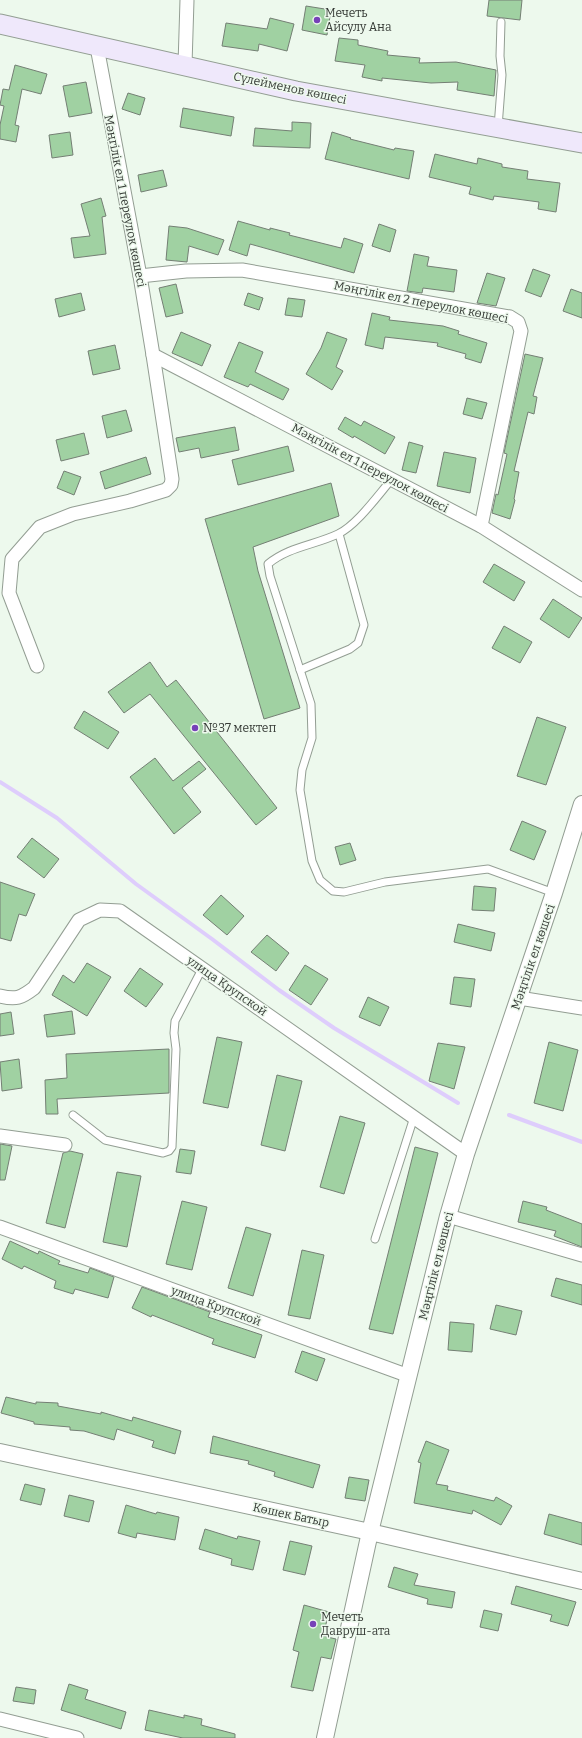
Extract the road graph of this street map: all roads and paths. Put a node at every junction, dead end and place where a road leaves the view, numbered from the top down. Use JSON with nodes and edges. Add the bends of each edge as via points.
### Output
{"nodes":[{"id":1,"x":187,"y":0,"type":"edge"},
{"id":2,"x":501,"y":22,"type":"dead end"},
{"id":3,"x":0,"y":24,"type":"edge"},
{"id":4,"x":97,"y":47,"type":"junction"},
{"id":5,"x":185,"y":65,"type":"junction"},
{"id":6,"x":498,"y":128,"type":"junction"},
{"id":7,"x":582,"y":143,"type":"edge"},
{"id":8,"x":140,"y":276,"type":"junction"},
{"id":9,"x":152,"y":355,"type":"junction"},
{"id":10,"x":392,"y":479,"type":"junction"},
{"id":11,"x":481,"y":526,"type":"junction"},
{"id":12,"x":339,"y":534,"type":"junction"},
{"id":13,"x":582,"y":590,"type":"edge"},
{"id":14,"x":37,"y":666,"type":"dead end"},
{"id":15,"x":300,"y":670,"type":"junction"},
{"id":16,"x":581,"y":815,"type":"edge"},
{"id":17,"x":554,"y":893,"type":"junction"},
{"id":18,"x":202,"y":968,"type":"junction"},
{"id":19,"x":0,"y":996,"type":"edge"},
{"id":20,"x":519,"y":998,"type":"junction"},
{"id":21,"x":582,"y":1008,"type":"edge"},
{"id":22,"x":73,"y":1115,"type":"dead end"},
{"id":23,"x":414,"y":1117,"type":"junction"},
{"id":24,"x":0,"y":1136,"type":"edge"},
{"id":25,"x":66,"y":1145,"type":"dead end"},
{"id":26,"x":466,"y":1154,"type":"junction"},
{"id":27,"x":448,"y":1216,"type":"junction"},
{"id":28,"x":0,"y":1227,"type":"edge"},
{"id":29,"x":375,"y":1239,"type":"dead end"},
{"id":30,"x":582,"y":1255,"type":"edge"},
{"id":31,"x":409,"y":1376,"type":"junction"},
{"id":32,"x":0,"y":1452,"type":"edge"},
{"id":33,"x":370,"y":1532,"type":"junction"},
{"id":34,"x":582,"y":1581,"type":"edge"},
{"id":35,"x":0,"y":1719,"type":"edge"},
{"id":36,"x":77,"y":1738,"type":"edge"},
{"id":37,"x":325,"y":1738,"type":"edge"}],
"edges":[{"from":1,"to":5,"type":"street"},
{"from":2,"to":6,"type":"lane","via":[[502,75]]},
{"from":3,"to":4,"type":"main road","name":"Сүлейменов көшесі"},
{"from":4,"to":5,"type":"main road","name":"Сүлейменов көшесі"},
{"from":4,"to":8,"type":"street","name":"Мәңгілік ел 1 переулок көшесі"},
{"from":5,"to":6,"type":"main road","name":"Сүлейменов көшесі","via":[[296,91]]},
{"from":6,"to":7,"type":"main road","name":"Сүлейменов көшесі"},
{"from":8,"to":9,"type":"street","name":"Мәңгілік ел 1 переулок көшесі"},
{"from":8,"to":11,"type":"street","name":"Мәңгілік ел 2 переулок көшесі","via":[[186,271],[242,270],[510,317],[518,322],[521,331]]},
{"from":9,"to":10,"type":"street","name":"Мәңгілік ел 1 переулок көшесі"},
{"from":9,"to":14,"type":"street","name":"Мәңгілік ел 1 переулок көшесі","via":[[171,485],[166,490],[73,514],[40,527],[12,559],[9,593]]},
{"from":10,"to":11,"type":"street","name":"Мәңгілік ел 1 переулок көшесі"},
{"from":10,"to":12,"type":"lane","via":[[361,516]]},
{"from":11,"to":13,"type":"street","name":"Мәңгілік ел 1 переулок көшесі"},
{"from":12,"to":15,"type":"lane","via":[[364,625],[358,643],[350,649]]},
{"from":12,"to":15,"type":"lane","via":[[279,555],[268,564]]},
{"from":15,"to":17,"type":"lane","via":[[311,704],[312,738],[302,770],[300,790],[312,861],[320,880],[333,891],[344,892],[385,882],[488,869]]},
{"from":16,"to":17,"type":"street","name":"Мәңгілік ел көшесі"},
{"from":17,"to":20,"type":"street","name":"Мәңгілік ел көшесі"},
{"from":18,"to":19,"type":"street","name":"улица Крупской","via":[[120,911],[100,910],[80,920],[34,988],[25,995],[13,999]]},
{"from":18,"to":22,"type":"lane","via":[[175,1022],[172,1147],[169,1151],[163,1153],[105,1140]]},
{"from":18,"to":23,"type":"street","name":"улица Крупской"},
{"from":20,"to":21,"type":"street"},
{"from":20,"to":26,"type":"street","name":"Мәңгілік ел көшесі"},
{"from":23,"to":26,"type":"street","name":"улица Крупской"},
{"from":23,"to":29,"type":"lane"},
{"from":24,"to":25,"type":"street"},
{"from":26,"to":27,"type":"street","name":"Мәңгілік ел көшесі"},
{"from":27,"to":30,"type":"street"},
{"from":27,"to":31,"type":"street","name":"Мәңгілік ел көшесі"},
{"from":28,"to":31,"type":"street","name":"улица Крупской"},
{"from":31,"to":33,"type":"street","name":"Мәңгілік ел көшесі"},
{"from":32,"to":33,"type":"street","name":"Көшек Батыр"},
{"from":33,"to":34,"type":"street","name":"Көшек Батыр"},
{"from":33,"to":37,"type":"street","name":"Мәңгілік ел көшесі"},
{"from":35,"to":36,"type":"street"}]}
